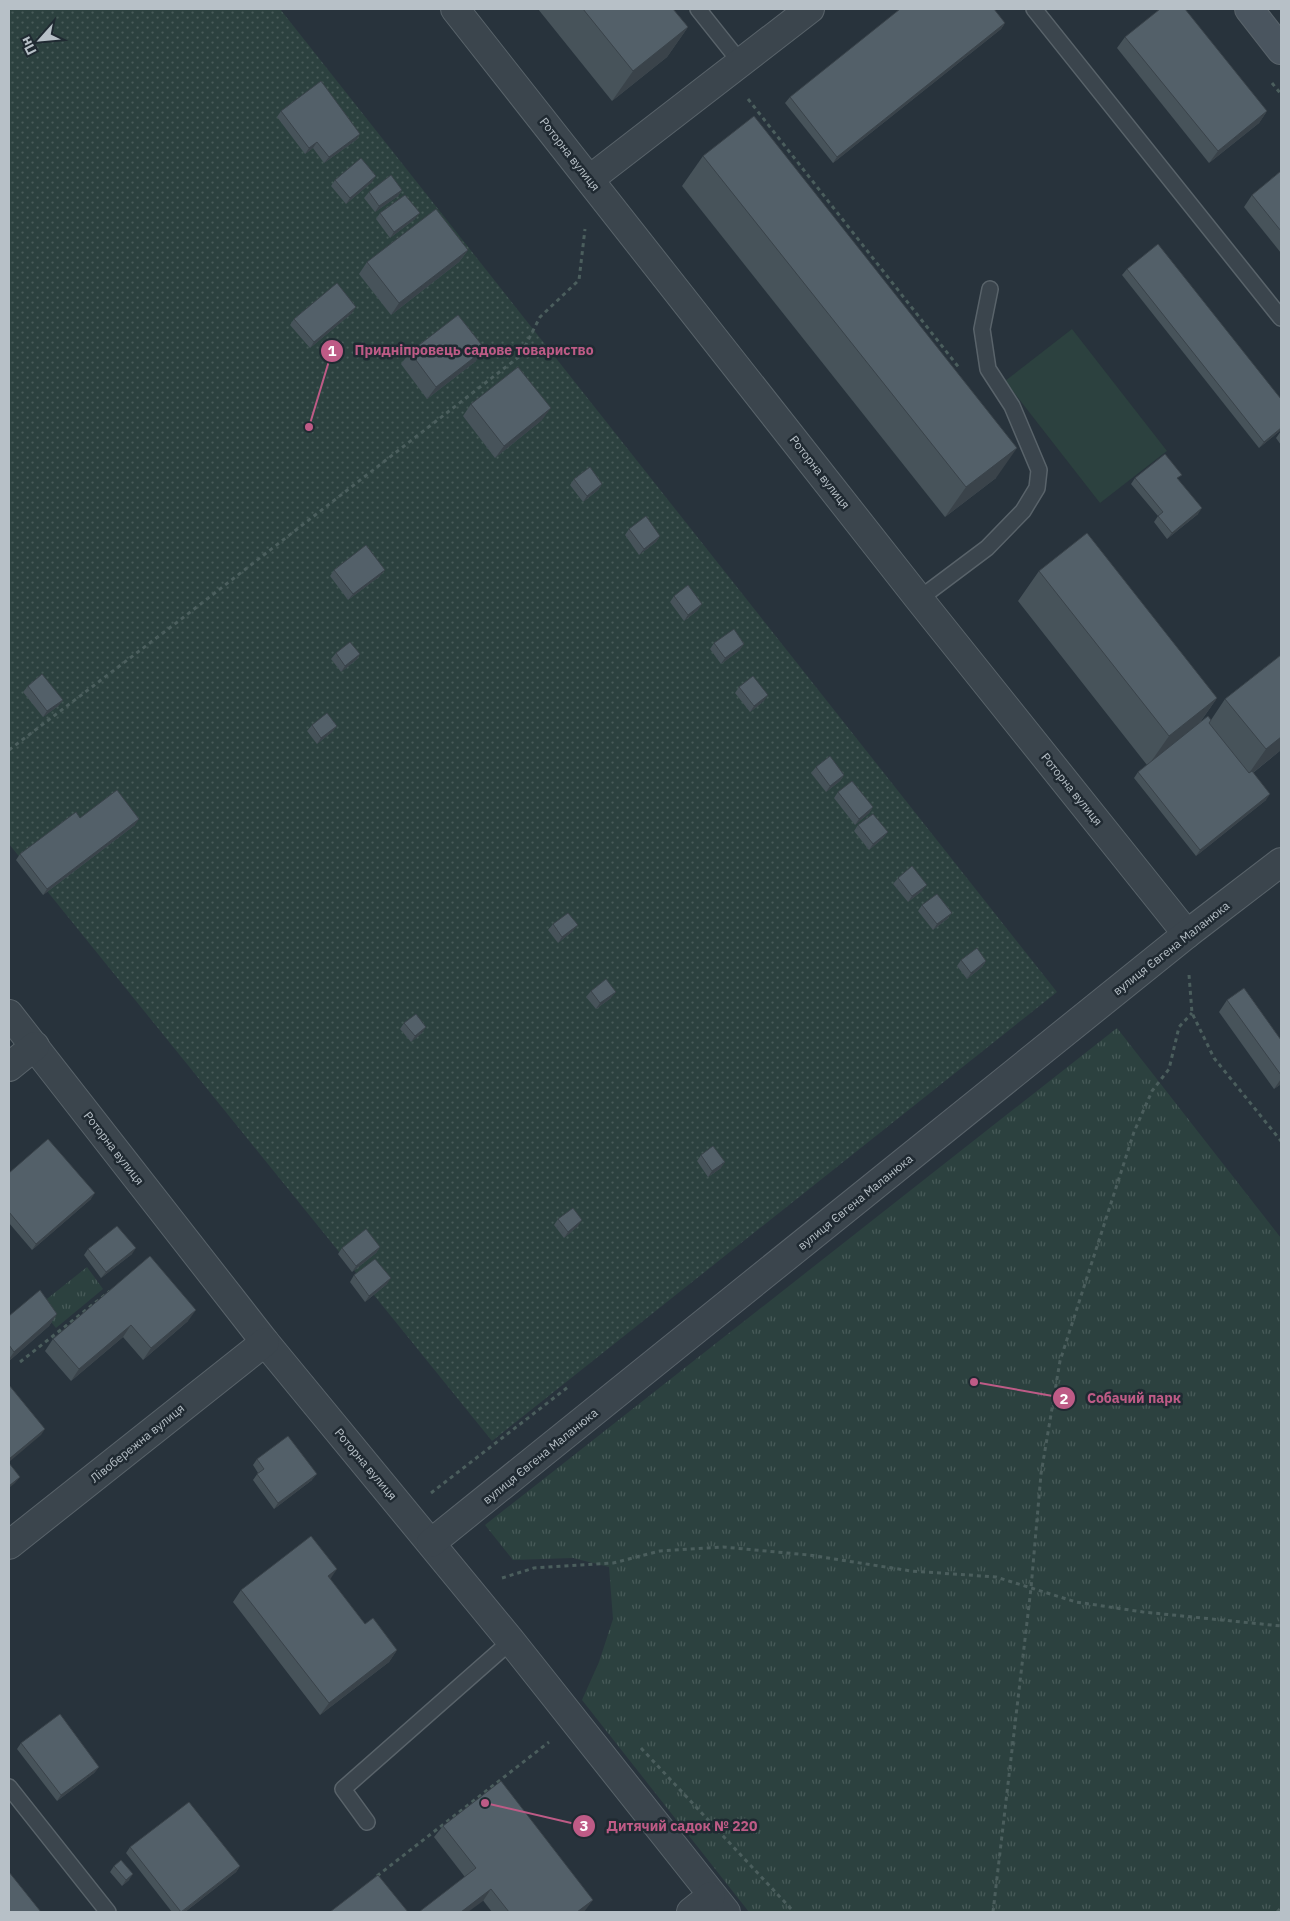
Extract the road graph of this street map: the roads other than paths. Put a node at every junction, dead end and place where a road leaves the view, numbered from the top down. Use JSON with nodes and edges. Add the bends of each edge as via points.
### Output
{"nodes":[{"id":1,"x":455,"y":9,"type":"edge"},
{"id":2,"x":698,"y":9,"type":"edge"},
{"id":3,"x":810,"y":9,"type":"edge"},
{"id":4,"x":1034,"y":9,"type":"edge"},
{"id":5,"x":1249,"y":9,"type":"edge"},
{"id":6,"x":1281,"y":50,"type":"edge"},
{"id":7,"x":735,"y":68,"type":"junction"},
{"id":8,"x":590,"y":179,"type":"junction"},
{"id":9,"x":990,"y":289,"type":"dead end"},
{"id":10,"x":1281,"y":318,"type":"edge"},
{"id":11,"x":919,"y":599,"type":"junction"},
{"id":12,"x":1281,"y":862,"type":"edge"},
{"id":13,"x":1187,"y":934,"type":"junction"},
{"id":14,"x":9,"y":1014,"type":"edge"},
{"id":15,"x":34,"y":1046,"type":"junction"},
{"id":16,"x":9,"y":1067,"type":"edge"},
{"id":17,"x":265,"y":1342,"type":"junction"},
{"id":18,"x":431,"y":1543,"type":"junction"},
{"id":19,"x":9,"y":1545,"type":"edge"},
{"id":20,"x":511,"y":1641,"type":"junction"},
{"id":21,"x":9,"y":1787,"type":"edge"},
{"id":22,"x":367,"y":1822,"type":"dead end"},
{"id":23,"x":709,"y":1907,"type":"edge"},
{"id":24,"x":108,"y":1912,"type":"edge"}],
"edges":[{"from":1,"to":8,"type":"street","name":"Роторна вулиця"},
{"from":2,"to":7,"type":"lane"},
{"from":3,"to":7,"type":"street"},
{"from":4,"to":10,"type":"lane"},
{"from":5,"to":6,"type":"street"},
{"from":7,"to":8,"type":"street"},
{"from":8,"to":11,"type":"street","name":"Роторна вулиця"},
{"from":9,"to":11,"type":"lane","via":[[982,329],[988,369],[1012,406],[1039,470],[1037,488],[1023,511],[987,548]]},
{"from":11,"to":13,"type":"street","name":"Роторна вулиця"},
{"from":12,"to":13,"type":"street","name":"вулиця Євгена Маланюка"},
{"from":13,"to":18,"type":"street","name":"вулиця Євгена Маланюка"},
{"from":14,"to":15,"type":"street","name":"Роторна вулиця"},
{"from":15,"to":16,"type":"street"},
{"from":15,"to":17,"type":"street","name":"Роторна вулиця"},
{"from":17,"to":18,"type":"street","name":"Роторна вулиця"},
{"from":17,"to":19,"type":"street","name":"Лівобережна вулиця"},
{"from":18,"to":20,"type":"street","name":"Роторна вулиця"},
{"from":20,"to":22,"type":"lane","via":[[343,1789]]},
{"from":20,"to":23,"type":"street","name":"Роторна вулиця"},
{"from":21,"to":24,"type":"lane"}]}
